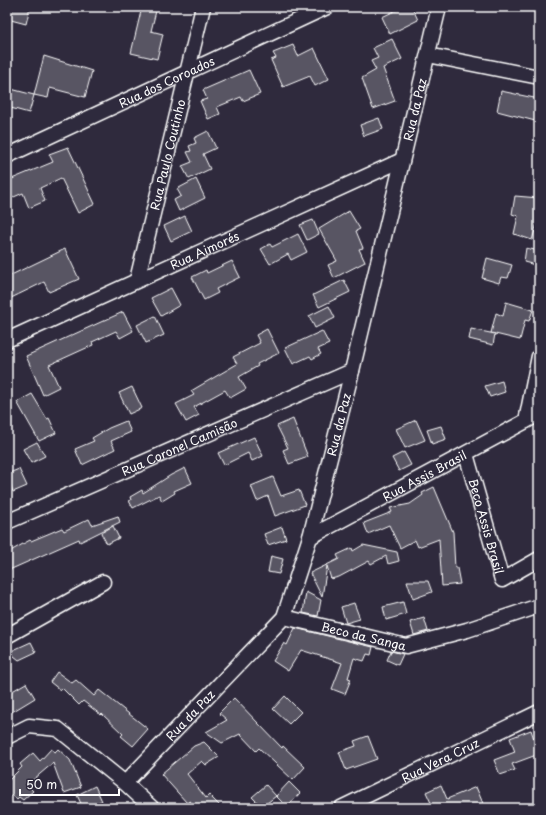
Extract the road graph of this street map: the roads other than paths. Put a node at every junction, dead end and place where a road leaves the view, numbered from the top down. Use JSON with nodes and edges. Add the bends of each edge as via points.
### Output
{"nodes":[{"id":1,"x":203,"y":7,"type":"edge"},
{"id":2,"x":327,"y":7,"type":"edge"},
{"id":3,"x":439,"y":7,"type":"edge"},
{"id":4,"x":428,"y":55,"type":"junction"},
{"id":5,"x":187,"y":72,"type":"junction"},
{"id":6,"x":539,"y":77,"type":"edge"},
{"id":7,"x":7,"y":156,"type":"edge"},
{"id":8,"x":402,"y":160,"type":"junction"},
{"id":9,"x":138,"y":280,"type":"junction"},
{"id":10,"x":7,"y":340,"type":"edge"},
{"id":11,"x":539,"y":356,"type":"edge"},
{"id":12,"x":352,"y":371,"type":"junction"},
{"id":13,"x":539,"y":414,"type":"edge"},
{"id":14,"x":526,"y":421,"type":"junction"},
{"id":15,"x":466,"y":454,"type":"junction"},
{"id":16,"x":7,"y":522,"type":"edge"},
{"id":17,"x":310,"y":537,"type":"junction"},
{"id":18,"x":539,"y":559,"type":"edge"},
{"id":19,"x":103,"y":582,"type":"dead end"},
{"id":20,"x":539,"y":606,"type":"edge"},
{"id":21,"x":284,"y":617,"type":"junction"},
{"id":22,"x":7,"y":636,"type":"edge"},
{"id":23,"x":539,"y":712,"type":"edge"},
{"id":24,"x":7,"y":737,"type":"edge"},
{"id":25,"x":125,"y":783,"type":"junction"},
{"id":26,"x":152,"y":808,"type":"edge"},
{"id":27,"x":341,"y":808,"type":"edge"}],
"edges":[{"from":1,"to":5,"type":"street","name":"Rua Paulo Coutinho"},
{"from":2,"to":5,"type":"street","name":"Rua dos Coroados"},
{"from":3,"to":4,"type":"street","name":"Rua da Paz"},
{"from":4,"to":6,"type":"street"},
{"from":4,"to":8,"type":"street","name":"Rua da Paz"},
{"from":5,"to":7,"type":"street","name":"Rua dos Coroados"},
{"from":5,"to":9,"type":"street","name":"Rua Paulo Coutinho"},
{"from":8,"to":9,"type":"street","name":"Rua Aimorés"},
{"from":8,"to":12,"type":"street","name":"Rua da Paz"},
{"from":9,"to":10,"type":"street","name":"Rua Aimorés"},
{"from":11,"to":14,"type":"street"},
{"from":12,"to":16,"type":"street","name":"Rua Coronel Camisão"},
{"from":12,"to":17,"type":"street","name":"Rua da Paz"},
{"from":13,"to":14,"type":"street","name":"Rua Assis Brasil"},
{"from":14,"to":15,"type":"street","name":"Rua Assis Brasil"},
{"from":15,"to":17,"type":"street","name":"Rua Assis Brasil"},
{"from":15,"to":18,"type":"street","name":"Beco Assis Brasil","via":[[502,580]]},
{"from":17,"to":21,"type":"street","name":"Rua da Paz"},
{"from":19,"to":22,"type":"street"},
{"from":20,"to":21,"type":"street","name":"Beco da Sanga","via":[[467,630],[406,646]]},
{"from":21,"to":25,"type":"street","name":"Rua da Paz"},
{"from":23,"to":27,"type":"street","name":"Rua Vera Cruz"},
{"from":24,"to":25,"type":"street","via":[[29,726],[58,729]]},
{"from":25,"to":26,"type":"street"}]}
